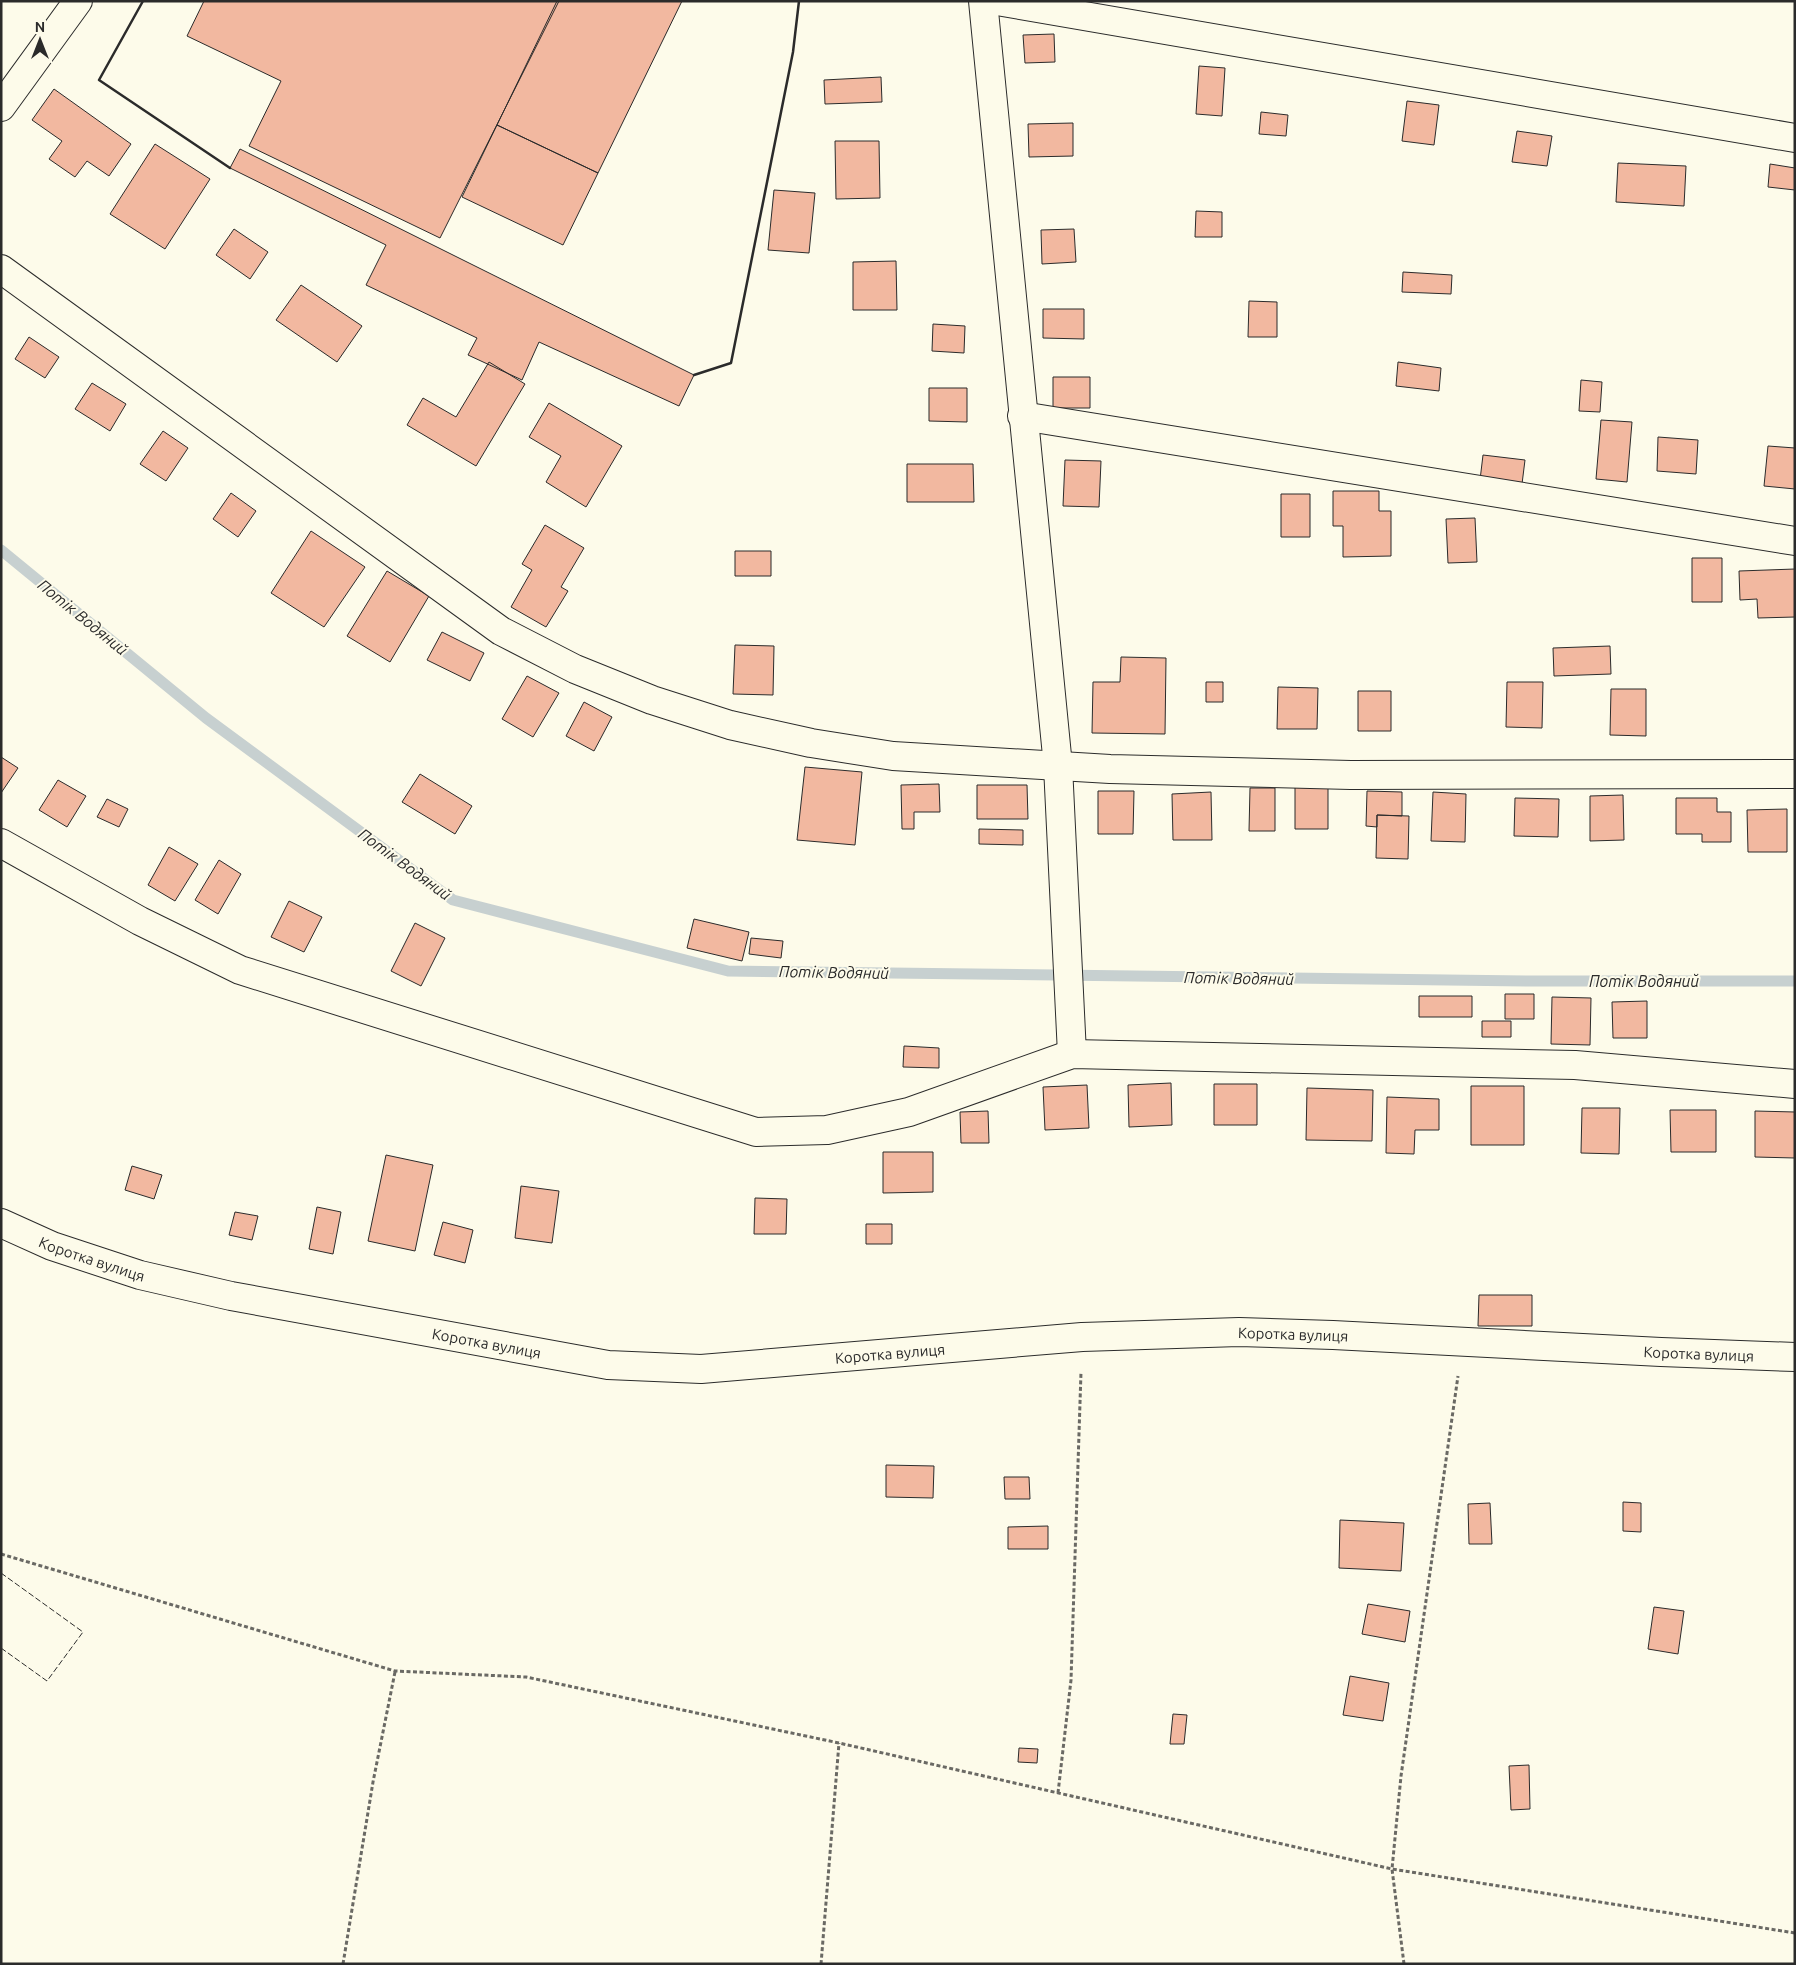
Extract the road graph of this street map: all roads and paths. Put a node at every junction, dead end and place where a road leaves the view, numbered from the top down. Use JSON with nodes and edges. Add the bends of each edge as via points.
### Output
{"nodes":[{"id":1,"x":78,"y":1,"type":"edge"},
{"id":2,"x":983,"y":1,"type":"edge"},
{"id":3,"x":997,"y":1,"type":"edge"},
{"id":4,"x":1,"y":107,"type":"edge"},
{"id":5,"x":1795,"y":138,"type":"edge"},
{"id":6,"x":1,"y":269,"type":"edge"},
{"id":7,"x":1022,"y":416,"type":"junction"},
{"id":8,"x":1795,"y":541,"type":"edge"},
{"id":9,"x":1058,"y":766,"type":"junction"},
{"id":10,"x":1795,"y":774,"type":"edge"},
{"id":11,"x":1,"y":843,"type":"edge"},
{"id":12,"x":1072,"y":1054,"type":"junction"},
{"id":13,"x":1795,"y":1084,"type":"edge"},
{"id":14,"x":1,"y":1223,"type":"edge"},
{"id":15,"x":1082,"y":1337,"type":"junction"},
{"id":16,"x":1463,"y":1341,"type":"junction"},
{"id":17,"x":1795,"y":1357,"type":"edge"},
{"id":18,"x":1,"y":1554,"type":"edge"},
{"id":19,"x":395,"y":1671,"type":"junction"},
{"id":20,"x":838,"y":1743,"type":"junction"},
{"id":21,"x":1058,"y":1792,"type":"junction"},
{"id":22,"x":1392,"y":1869,"type":"junction"},
{"id":23,"x":1795,"y":1933,"type":"edge"},
{"id":24,"x":343,"y":1964,"type":"edge"},
{"id":25,"x":821,"y":1964,"type":"edge"},
{"id":26,"x":1404,"y":1964,"type":"edge"}],
"edges":[{"from":1,"to":4,"type":"street"},
{"from":2,"to":7,"type":"street"},
{"from":3,"to":5,"type":"street"},
{"from":6,"to":9,"type":"street","via":[[501,631],[575,669],[652,700],[811,744],[893,756]]},
{"from":7,"to":8,"type":"street"},
{"from":7,"to":9,"type":"street"},
{"from":9,"to":10,"type":"street","via":[[1351,775]]},
{"from":9,"to":12,"type":"street"},
{"from":11,"to":12,"type":"street","via":[[140,921],[240,970],[756,1132],[827,1130],[909,1112]]},
{"from":12,"to":13,"type":"street","via":[[1575,1065]]},
{"from":14,"to":15,"type":"street","name":"Коротка вулиця","via":[[52,1246],[140,1275],[240,1298],[608,1365],[701,1369]]},
{"from":15,"to":16,"type":"street","name":"Коротка вулиця","via":[[1239,1332]]},
{"from":15,"to":21,"type":"path","via":[[1071,1680]]},
{"from":16,"to":17,"type":"street","name":"Коротка вулиця"},
{"from":16,"to":22,"type":"path","via":[[1401,1776]]},
{"from":18,"to":19,"type":"path"},
{"from":19,"to":20,"type":"path","via":[[526,1677]]},
{"from":19,"to":24,"type":"path"},
{"from":20,"to":21,"type":"path"},
{"from":20,"to":25,"type":"path"},
{"from":21,"to":22,"type":"path"},
{"from":22,"to":23,"type":"path"},
{"from":22,"to":26,"type":"path"}]}
